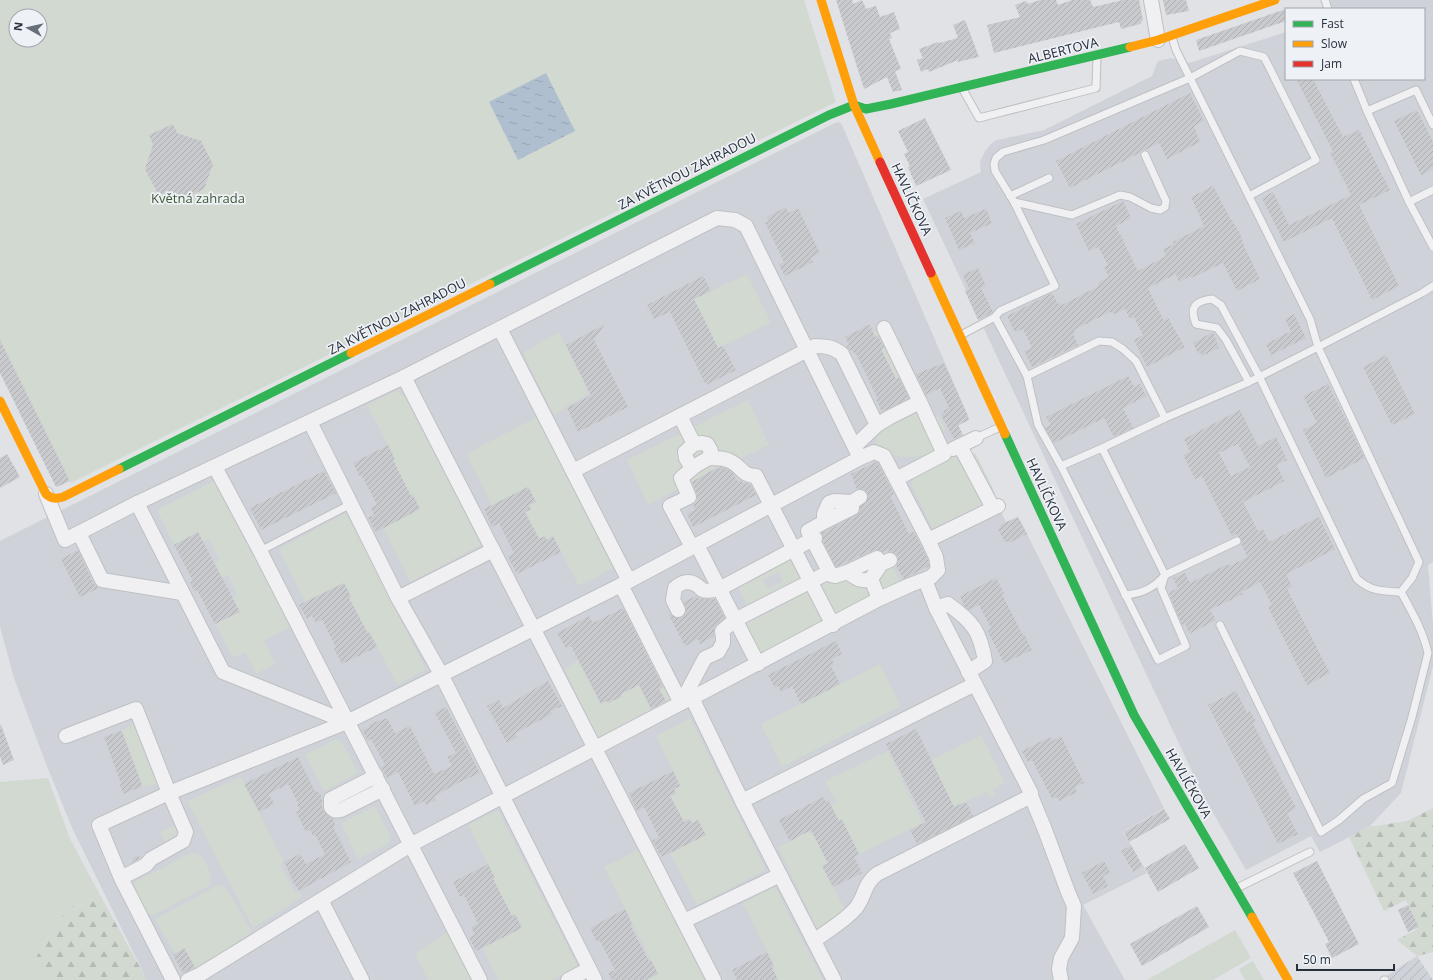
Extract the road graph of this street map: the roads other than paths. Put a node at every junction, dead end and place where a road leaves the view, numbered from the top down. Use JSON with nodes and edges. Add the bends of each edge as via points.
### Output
{"nodes":[{"id":1,"x":821,"y":0,"type":"edge"},
{"id":2,"x":1151,"y":0,"type":"edge"},
{"id":3,"x":1275,"y":0,"type":"edge"},
{"id":4,"x":1172,"y":36,"type":"junction"},
{"id":5,"x":1158,"y":40,"type":"junction"},
{"id":6,"x":1097,"y":55,"type":"junction"},
{"id":7,"x":1190,"y":78,"type":"junction"},
{"id":8,"x":1354,"y":80,"type":"edge"},
{"id":9,"x":962,"y":88,"type":"junction"},
{"id":10,"x":854,"y":105,"type":"junction"},
{"id":11,"x":1366,"y":112,"type":"junction"},
{"id":12,"x":1433,"y":125,"type":"edge"},
{"id":13,"x":1145,"y":155,"type":"dead end"},
{"id":14,"x":1049,"y":178,"type":"dead end"},
{"id":15,"x":1433,"y":190,"type":"edge"},
{"id":16,"x":1249,"y":196,"type":"junction"},
{"id":17,"x":1012,"y":199,"type":"junction"},
{"id":18,"x":1408,"y":202,"type":"junction"},
{"id":19,"x":1433,"y":247,"type":"edge"},
{"id":20,"x":1433,"y":286,"type":"edge"},
{"id":21,"x":995,"y":317,"type":"junction"},
{"id":22,"x":884,"y":328,"type":"dead end"},
{"id":23,"x":500,"y":329,"type":"junction"},
{"id":24,"x":1237,"y":334,"type":"junction"},
{"id":25,"x":960,"y":335,"type":"junction"},
{"id":26,"x":1226,"y":340,"type":"junction"},
{"id":27,"x":1318,"y":347,"type":"junction"},
{"id":28,"x":807,"y":351,"type":"junction"},
{"id":29,"x":1027,"y":376,"type":"junction"},
{"id":30,"x":1259,"y":376,"type":"junction"},
{"id":31,"x":404,"y":378,"type":"junction"},
{"id":32,"x":1249,"y":382,"type":"junction"},
{"id":33,"x":0,"y":401,"type":"edge"},
{"id":34,"x":920,"y":402,"type":"junction"},
{"id":35,"x":680,"y":416,"type":"junction"},
{"id":36,"x":1165,"y":418,"type":"junction"},
{"id":37,"x":310,"y":422,"type":"junction"},
{"id":38,"x":877,"y":425,"type":"junction"},
{"id":39,"x":1001,"y":426,"type":"junction"},
{"id":40,"x":976,"y":438,"type":"joint"},
{"id":41,"x":694,"y":444,"type":"junction"},
{"id":42,"x":960,"y":446,"type":"junction"},
{"id":43,"x":1102,"y":448,"type":"junction"},
{"id":44,"x":857,"y":452,"type":"junction"},
{"id":45,"x":944,"y":454,"type":"junction"},
{"id":46,"x":709,"y":458,"type":"junction"},
{"id":47,"x":695,"y":466,"type":"junction"},
{"id":48,"x":1061,"y":466,"type":"junction"},
{"id":49,"x":215,"y":467,"type":"junction"},
{"id":50,"x":573,"y":471,"type":"junction"},
{"id":51,"x":896,"y":479,"type":"junction"},
{"id":52,"x":46,"y":494,"type":"junction"},
{"id":53,"x":856,"y":499,"type":"dead end"},
{"id":54,"x":137,"y":503,"type":"junction"},
{"id":55,"x":351,"y":504,"type":"junction"},
{"id":56,"x":771,"y":505,"type":"junction"},
{"id":57,"x":79,"y":533,"type":"junction"},
{"id":58,"x":814,"y":538,"type":"junction"},
{"id":59,"x":928,"y":540,"type":"junction"},
{"id":60,"x":1237,"y":541,"type":"dead end"},
{"id":61,"x":694,"y":546,"type":"junction"},
{"id":62,"x":493,"y":550,"type":"junction"},
{"id":63,"x":794,"y":550,"type":"junction"},
{"id":64,"x":260,"y":551,"type":"junction"},
{"id":65,"x":829,"y":572,"type":"junction"},
{"id":66,"x":847,"y":572,"type":"junction"},
{"id":67,"x":1165,"y":575,"type":"junction"},
{"id":68,"x":871,"y":579,"type":"junction"},
{"id":69,"x":924,"y":580,"type":"junction"},
{"id":70,"x":810,"y":582,"type":"junction"},
{"id":71,"x":625,"y":583,"type":"junction"},
{"id":72,"x":720,"y":589,"type":"junction"},
{"id":73,"x":1401,"y":592,"type":"junction"},
{"id":74,"x":182,"y":593,"type":"junction"},
{"id":75,"x":1125,"y":595,"type":"junction"},
{"id":76,"x":398,"y":598,"type":"junction"},
{"id":77,"x":879,"y":599,"type":"junction"},
{"id":78,"x":936,"y":608,"type":"junction"},
{"id":79,"x":678,"y":610,"type":"dead end"},
{"id":80,"x":735,"y":620,"type":"junction"},
{"id":81,"x":833,"y":625,"type":"junction"},
{"id":82,"x":1220,"y":625,"type":"dead end"},
{"id":83,"x":533,"y":628,"type":"junction"},
{"id":84,"x":758,"y":664,"type":"junction"},
{"id":85,"x":968,"y":672,"type":"junction"},
{"id":86,"x":441,"y":674,"type":"junction"},
{"id":87,"x":975,"y":684,"type":"junction"},
{"id":88,"x":687,"y":701,"type":"junction"},
{"id":89,"x":347,"y":722,"type":"junction"},
{"id":90,"x":66,"y":736,"type":"dead end"},
{"id":91,"x":595,"y":749,"type":"junction"},
{"id":92,"x":376,"y":776,"type":"junction"},
{"id":93,"x":383,"y":789,"type":"junction"},
{"id":94,"x":169,"y":793,"type":"junction"},
{"id":95,"x":502,"y":796,"type":"junction"},
{"id":96,"x":1030,"y":796,"type":"junction"},
{"id":97,"x":742,"y":801,"type":"junction"},
{"id":98,"x":412,"y":844,"type":"junction"},
{"id":99,"x":1310,"y":852,"type":"dead end"},
{"id":100,"x":780,"y":875,"type":"junction"},
{"id":101,"x":120,"y":878,"type":"junction"},
{"id":102,"x":1235,"y":888,"type":"junction"},
{"id":103,"x":321,"y":900,"type":"junction"},
{"id":104,"x":684,"y":921,"type":"junction"},
{"id":105,"x":814,"y":940,"type":"junction"},
{"id":106,"x":592,"y":974,"type":"edge"},
{"id":107,"x":172,"y":980,"type":"edge"},
{"id":108,"x":188,"y":980,"type":"edge"},
{"id":109,"x":362,"y":980,"type":"edge"},
{"id":110,"x":480,"y":980,"type":"edge"},
{"id":111,"x":568,"y":980,"type":"edge"},
{"id":112,"x":714,"y":980,"type":"edge"},
{"id":113,"x":834,"y":980,"type":"edge"},
{"id":114,"x":1061,"y":980,"type":"edge"},
{"id":115,"x":1288,"y":980,"type":"edge"}],
"edges":[{"from":1,"to":10,"type":"street","name":"HAVLÍČKOVA"},
{"from":2,"to":5,"type":"street"},
{"from":3,"to":4,"type":"street","name":"ALBERTOVA"},
{"from":4,"to":5,"type":"street","name":"ALBERTOVA"},
{"from":4,"to":7,"type":"lane"},
{"from":5,"to":6,"type":"street","name":"ALBERTOVA"},
{"from":6,"to":9,"type":"street","name":"ALBERTOVA"},
{"from":6,"to":9,"type":"lane","via":[[1096,88],[978,118]]},
{"from":7,"to":16,"type":"lane"},
{"from":7,"to":16,"type":"lane","via":[[1240,51],[1264,57],[1316,160]]},
{"from":7,"to":17,"type":"lane","via":[[1044,140],[1003,152],[996,158],[995,171]]},
{"from":8,"to":11,"type":"lane"},
{"from":9,"to":10,"type":"street","name":"ALBERTOVA","via":[[866,109]]},
{"from":10,"to":25,"type":"street","name":"HAVLÍČKOVA"},
{"from":10,"to":52,"type":"street","name":"ZA KVĚTNOU ZAHRADOU","via":[[822,118],[63,497],[50,498]]},
{"from":11,"to":12,"type":"lane","via":[[1416,90]]},
{"from":11,"to":18,"type":"lane"},
{"from":13,"to":17,"type":"lane","via":[[1166,201],[1165,207],[1160,210],[1120,195],[1072,215]]},
{"from":14,"to":17,"type":"lane"},
{"from":15,"to":18,"type":"lane"},
{"from":16,"to":27,"type":"lane","via":[[1310,319]]},
{"from":17,"to":21,"type":"lane","via":[[1055,286],[1000,311]]},
{"from":18,"to":19,"type":"lane"},
{"from":20,"to":27,"type":"lane"},
{"from":21,"to":25,"type":"lane"},
{"from":21,"to":29,"type":"lane"},
{"from":22,"to":34,"type":"street"},
{"from":23,"to":28,"type":"street","via":[[717,218],[735,220],[746,226]]},
{"from":23,"to":31,"type":"street"},
{"from":23,"to":50,"type":"street"},
{"from":24,"to":26,"type":"lane"},
{"from":24,"to":26,"type":"lane","via":[[1221,305],[1212,299],[1198,302],[1193,308],[1192,315],[1196,324],[1217,328]]},
{"from":24,"to":30,"type":"lane"},
{"from":25,"to":39,"type":"street","name":"HAVLÍČKOVA"},
{"from":26,"to":32,"type":"lane"},
{"from":27,"to":30,"type":"lane"},
{"from":27,"to":73,"type":"lane","via":[[1419,562],[1412,578]]},
{"from":28,"to":35,"type":"street"},
{"from":28,"to":38,"type":"street","via":[[815,346],[826,346],[842,354]]},
{"from":28,"to":44,"type":"street"},
{"from":29,"to":36,"type":"lane","via":[[1099,341],[1112,342],[1136,361]]},
{"from":29,"to":48,"type":"lane","via":[[1038,425]]},
{"from":30,"to":32,"type":"lane"},
{"from":30,"to":73,"type":"lane","via":[[1357,579],[1365,586],[1376,590]]},
{"from":31,"to":37,"type":"street"},
{"from":31,"to":62,"type":"street"},
{"from":32,"to":36,"type":"lane"},
{"from":33,"to":52,"type":"street"},
{"from":34,"to":38,"type":"street"},
{"from":34,"to":45,"type":"street"},
{"from":35,"to":41,"type":"street"},
{"from":35,"to":50,"type":"street"},
{"from":36,"to":43,"type":"lane"},
{"from":37,"to":49,"type":"street"},
{"from":37,"to":55,"type":"street"},
{"from":38,"to":44,"type":"street"},
{"from":39,"to":40,"type":"lane"},
{"from":39,"to":102,"type":"street","name":"HAVLÍČKOVA","via":[[1134,715]]},
{"from":40,"to":42,"type":"street"},
{"from":41,"to":46,"type":"street","via":[[708,444],[711,451]]},
{"from":41,"to":47,"type":"street","via":[[685,452],[690,465]]},
{"from":42,"to":45,"type":"street"},
{"from":42,"to":59,"type":"street","via":[[995,507]]},
{"from":43,"to":48,"type":"lane"},
{"from":43,"to":67,"type":"lane"},
{"from":44,"to":51,"type":"street","via":[[874,452],[884,456]]},
{"from":44,"to":56,"type":"street"},
{"from":45,"to":51,"type":"street"},
{"from":46,"to":47,"type":"street"},
{"from":46,"to":56,"type":"street","via":[[721,458],[732,462],[747,476],[756,476]]},
{"from":47,"to":61,"type":"street","via":[[681,478],[689,497],[670,506]]},
{"from":48,"to":75,"type":"lane"},
{"from":49,"to":54,"type":"street"},
{"from":49,"to":64,"type":"street"},
{"from":50,"to":71,"type":"street"},
{"from":51,"to":59,"type":"street"},
{"from":52,"to":57,"type":"street","via":[[64,540]]},
{"from":53,"to":58,"type":"street","via":[[829,503],[824,514],[824,522],[808,530]]},
{"from":54,"to":57,"type":"street"},
{"from":54,"to":74,"type":"street"},
{"from":55,"to":64,"type":"lane"},
{"from":55,"to":76,"type":"street"},
{"from":56,"to":61,"type":"street"},
{"from":56,"to":63,"type":"street"},
{"from":57,"to":74,"type":"street","via":[[102,580]]},
{"from":58,"to":63,"type":"street"},
{"from":58,"to":65,"type":"street"},
{"from":59,"to":69,"type":"street","via":[[936,557],[938,570]]},
{"from":60,"to":67,"type":"lane"},
{"from":61,"to":71,"type":"street"},
{"from":61,"to":72,"type":"street"},
{"from":62,"to":76,"type":"street"},
{"from":62,"to":83,"type":"street"},
{"from":63,"to":70,"type":"street"},
{"from":63,"to":72,"type":"street"},
{"from":64,"to":89,"type":"street"},
{"from":65,"to":66,"type":"street","via":[[834,576]]},
{"from":65,"to":70,"type":"street"},
{"from":66,"to":68,"type":"street","via":[[862,581]]},
{"from":66,"to":68,"type":"street","via":[[877,558],[885,562]]},
{"from":67,"to":75,"type":"lane","via":[[1151,588]]},
{"from":67,"to":75,"type":"lane","via":[[1162,588],[1186,646],[1158,660]]},
{"from":68,"to":77,"type":"street"},
{"from":69,"to":77,"type":"street"},
{"from":69,"to":78,"type":"street"},
{"from":70,"to":80,"type":"street"},
{"from":70,"to":81,"type":"street"},
{"from":71,"to":83,"type":"street"},
{"from":71,"to":88,"type":"street"},
{"from":72,"to":79,"type":"street","via":[[702,590],[695,584],[680,583],[675,588],[673,600]]},
{"from":72,"to":80,"type":"street"},
{"from":73,"to":82,"type":"lane","via":[[1419,625],[1428,653],[1392,783],[1363,799],[1339,820],[1320,832]]},
{"from":74,"to":89,"type":"street","via":[[223,672]]},
{"from":76,"to":86,"type":"street"},
{"from":77,"to":81,"type":"street"},
{"from":78,"to":85,"type":"street"},
{"from":78,"to":85,"type":"street","via":[[948,604],[962,614],[982,642],[985,661]]},
{"from":80,"to":84,"type":"street"},
{"from":80,"to":88,"type":"street","via":[[722,631],[723,643],[718,652],[705,658]]},
{"from":81,"to":84,"type":"street"},
{"from":83,"to":86,"type":"street"},
{"from":83,"to":91,"type":"street"},
{"from":84,"to":88,"type":"street"},
{"from":85,"to":87,"type":"street"},
{"from":86,"to":89,"type":"street"},
{"from":86,"to":95,"type":"street"},
{"from":87,"to":96,"type":"street"},
{"from":87,"to":97,"type":"street"},
{"from":88,"to":91,"type":"street"},
{"from":88,"to":97,"type":"street"},
{"from":89,"to":92,"type":"street"},
{"from":89,"to":94,"type":"street"},
{"from":90,"to":94,"type":"street","via":[[136,709]]},
{"from":91,"to":95,"type":"street"},
{"from":91,"to":104,"type":"street"},
{"from":92,"to":93,"type":"street"},
{"from":92,"to":93,"type":"street","via":[[331,799],[331,807],[333,810],[341,810]]},
{"from":93,"to":98,"type":"street"},
{"from":94,"to":101,"type":"street","via":[[186,832],[183,841]]},
{"from":94,"to":101,"type":"street","via":[[99,825]]},
{"from":95,"to":98,"type":"street"},
{"from":95,"to":106,"type":"street"},
{"from":96,"to":105,"type":"street","via":[[877,874],[867,884],[857,906]]},
{"from":96,"to":114,"type":"street","via":[[1074,906],[1072,938],[1059,969]]},
{"from":97,"to":100,"type":"street"},
{"from":98,"to":103,"type":"street"},
{"from":98,"to":110,"type":"street"},
{"from":99,"to":102,"type":"lane"},
{"from":100,"to":104,"type":"street"},
{"from":100,"to":105,"type":"street"},
{"from":101,"to":107,"type":"street"},
{"from":102,"to":115,"type":"street","name":"HAVLÍČKOVA"},
{"from":103,"to":108,"type":"street"},
{"from":103,"to":109,"type":"street"},
{"from":104,"to":112,"type":"street"},
{"from":105,"to":113,"type":"street"},
{"from":106,"to":111,"type":"street"}]}
